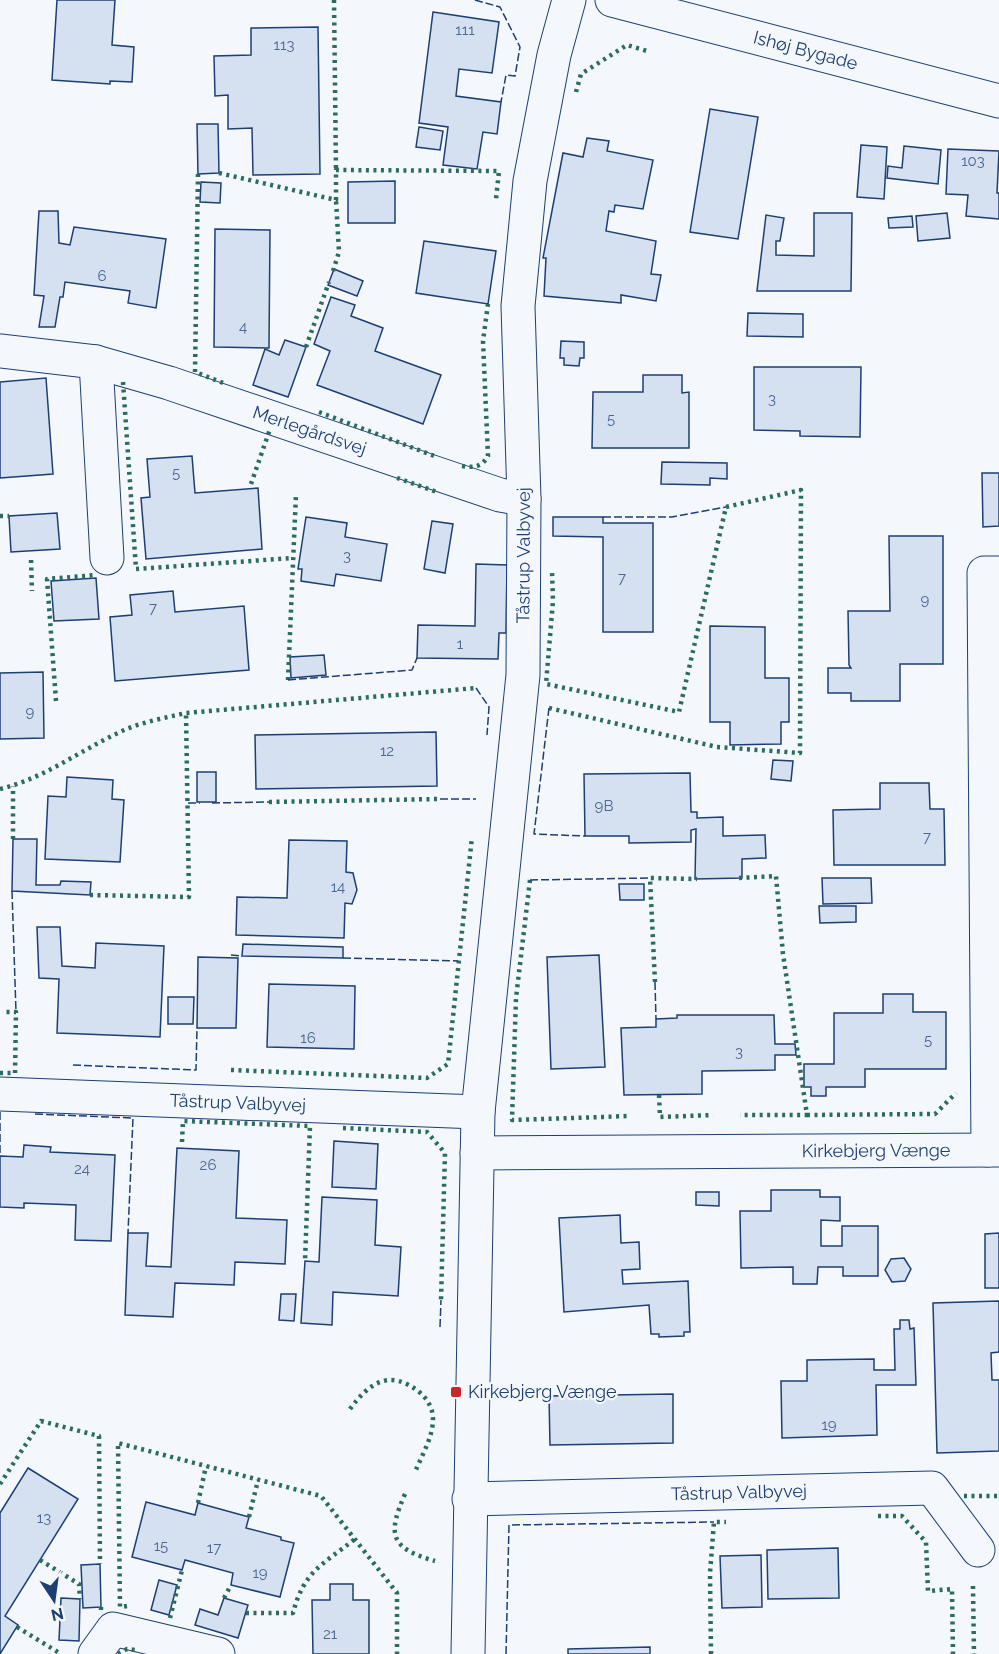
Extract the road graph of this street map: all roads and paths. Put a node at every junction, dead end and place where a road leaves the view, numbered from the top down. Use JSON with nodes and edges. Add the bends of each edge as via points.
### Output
{"nodes":[{"id":1,"x":568,"y":0,"type":"edge"},
{"id":2,"x":612,"y":0,"type":"edge"},
{"id":3,"x":999,"y":101,"type":"edge"},
{"id":4,"x":0,"y":351,"type":"edge"},
{"id":5,"x":96,"y":362,"type":"junction"},
{"id":6,"x":524,"y":500,"type":"junction"},
{"id":7,"x":107,"y":558,"type":"dead end"},
{"id":8,"x":999,"y":573,"type":"edge"},
{"id":9,"x":994,"y":946,"type":"edge"},
{"id":10,"x":0,"y":1094,"type":"edge"},
{"id":11,"x":478,"y":1112,"type":"junction"},
{"id":12,"x":994,"y":1150,"type":"edge"},
{"id":13,"x":477,"y":1153,"type":"junction"},
{"id":14,"x":469,"y":1499,"type":"junction"},
{"id":15,"x":978,"y":1550,"type":"dead end"},
{"id":16,"x":95,"y":1654,"type":"edge"},
{"id":17,"x":218,"y":1654,"type":"edge"},
{"id":18,"x":468,"y":1654,"type":"edge"}],
"edges":[{"from":1,"to":6,"type":"street","name":"Tåstrup Valbyvej","via":[[530,181],[518,306]]},
{"from":2,"to":3,"type":"street","name":"Ishøj Bygade"},
{"from":4,"to":5,"type":"street","name":"Merlegårdsvej"},
{"from":5,"to":6,"type":"street","name":"Merlegårdsvej"},
{"from":5,"to":7,"type":"street"},
{"from":6,"to":11,"type":"street","name":"Tåstrup Valbyvej","via":[[523,675]]},
{"from":8,"to":9,"type":"street","name":"Kirkebjerg Vænge","via":[[984,573]]},
{"from":9,"to":12,"type":"street","name":"Kirkebjerg Vænge"},
{"from":10,"to":11,"type":"street","name":"Tåstrup Valbyvej"},
{"from":11,"to":13,"type":"street","name":"Tåstrup Valbyvej"},
{"from":12,"to":13,"type":"street","name":"Kirkebjerg Vænge"},
{"from":13,"to":14,"type":"street","name":"Tåstrup Valbyvej"},
{"from":14,"to":15,"type":"street","name":"Tåstrup Valbyvej","via":[[932,1488]]},
{"from":14,"to":18,"type":"street","name":"Tåstrup Valbyvej"},
{"from":16,"to":17,"type":"street","via":[[113,1629]]}]}
